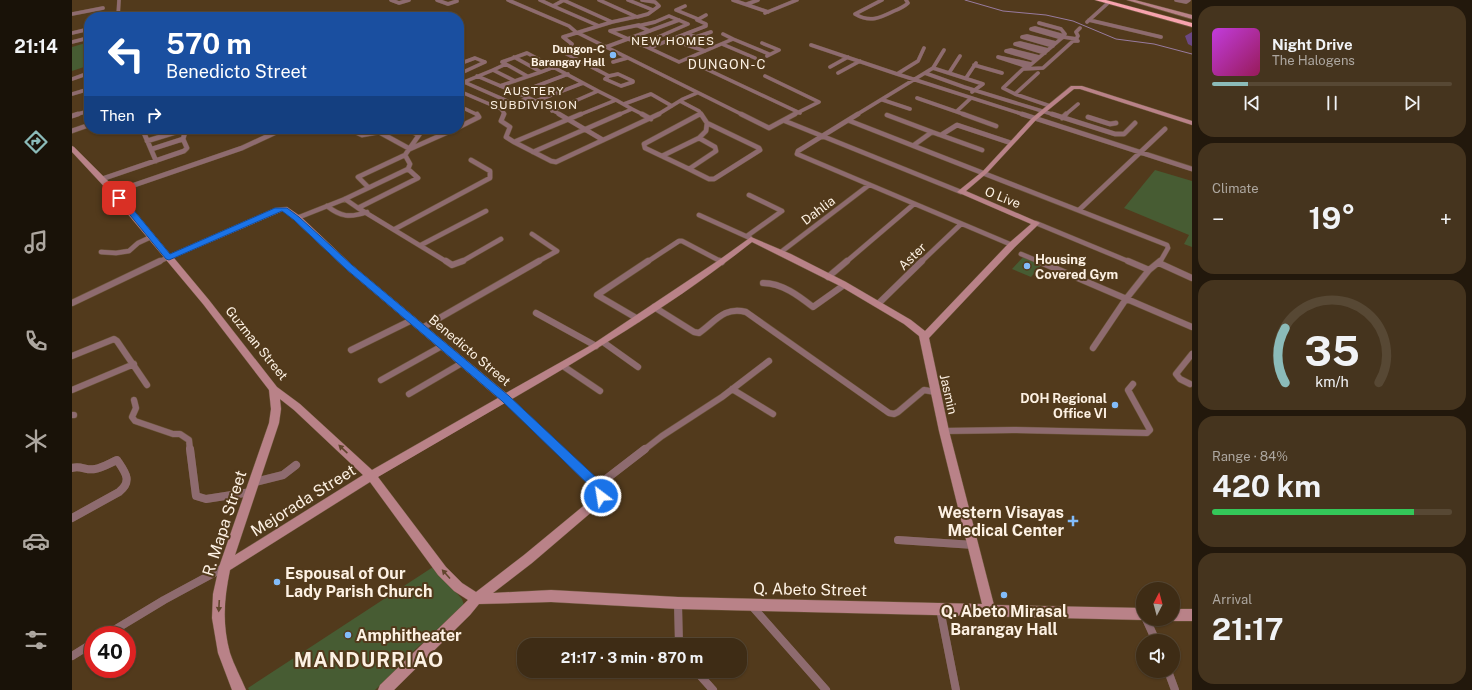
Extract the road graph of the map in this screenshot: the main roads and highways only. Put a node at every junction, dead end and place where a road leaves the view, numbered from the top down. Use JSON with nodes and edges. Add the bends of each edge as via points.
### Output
{"nodes":[{"id":1,"x":1098,"y":0,"type":"edge"},
{"id":2,"x":1111,"y":1,"type":"edge"},
{"id":3,"x":1131,"y":2,"type":"edge"},
{"id":4,"x":1192,"y":21,"type":"edge"},
{"id":5,"x":1192,"y":25,"type":"edge"}],
"edges":[{"from":1,"to":2,"type":"highway"},
{"from":2,"to":3,"type":"highway"},
{"from":2,"to":5,"type":"highway"},
{"from":3,"to":4,"type":"highway"}]}
